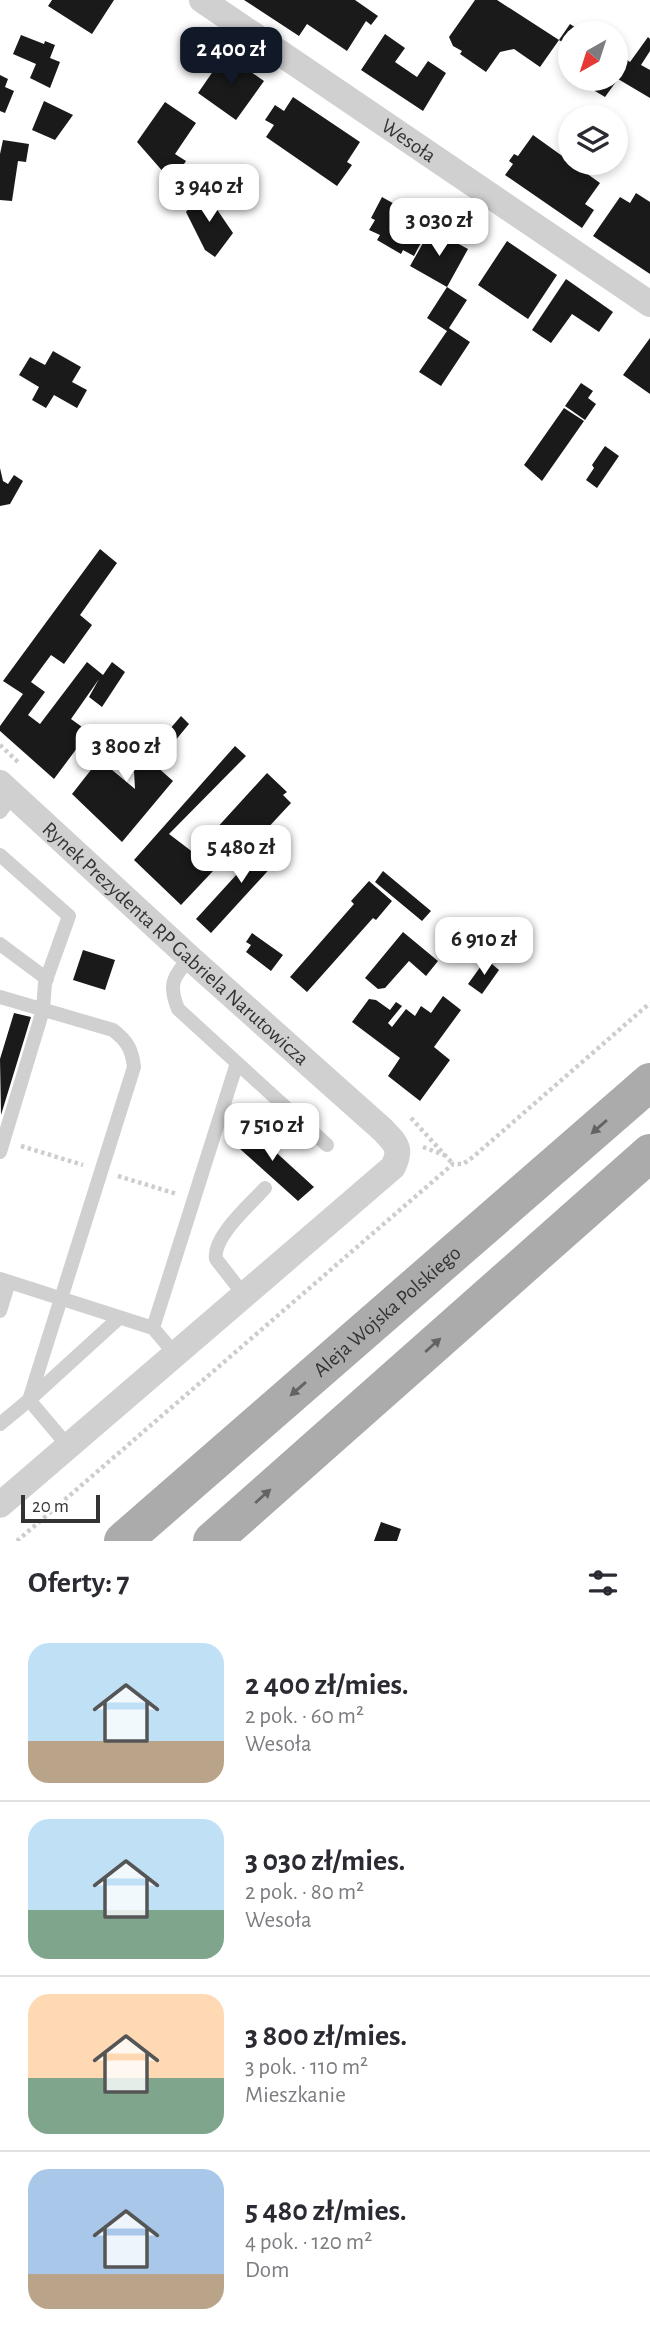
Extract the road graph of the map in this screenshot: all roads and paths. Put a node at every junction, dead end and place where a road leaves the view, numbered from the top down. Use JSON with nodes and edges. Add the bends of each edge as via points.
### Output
{"nodes":[{"id":1,"x":202,"y":0,"type":"edge"},
{"id":2,"x":650,"y":304,"type":"edge"},
{"id":3,"x":0,"y":746,"type":"edge"},
{"id":4,"x":20,"y":764,"type":"dead end"},
{"id":5,"x":4,"y":797,"type":"edge"},
{"id":6,"x":0,"y":855,"type":"edge"},
{"id":7,"x":0,"y":944,"type":"edge"},
{"id":8,"x":190,"y":958,"type":"junction"},
{"id":9,"x":47,"y":979,"type":"junction"},
{"id":10,"x":0,"y":997,"type":"edge"},
{"id":11,"x":650,"y":1003,"type":"edge"},
{"id":12,"x":43,"y":1010,"type":"junction"},
{"id":13,"x":237,"y":1063,"type":"junction"},
{"id":14,"x":650,"y":1082,"type":"edge"},
{"id":15,"x":406,"y":1113,"type":"dead end"},
{"id":16,"x":327,"y":1145,"type":"dead end"},
{"id":17,"x":0,"y":1152,"type":"edge"},
{"id":18,"x":650,"y":1153,"type":"edge"},
{"id":19,"x":453,"y":1164,"type":"junction"},
{"id":20,"x":265,"y":1188,"type":"dead end"},
{"id":21,"x":4,"y":1281,"type":"edge"},
{"id":22,"x":244,"y":1295,"type":"junction"},
{"id":23,"x":61,"y":1299,"type":"junction"},
{"id":24,"x":0,"y":1311,"type":"edge"},
{"id":25,"x":119,"y":1318,"type":"junction"},
{"id":26,"x":153,"y":1328,"type":"junction"},
{"id":27,"x":175,"y":1354,"type":"junction"},
{"id":28,"x":29,"y":1400,"type":"junction"},
{"id":29,"x":0,"y":1424,"type":"edge"},
{"id":30,"x":68,"y":1446,"type":"junction"},
{"id":31,"x":0,"y":1505,"type":"edge"},
{"id":32,"x":17,"y":1541,"type":"edge"},
{"id":33,"x":123,"y":1541,"type":"edge"},
{"id":34,"x":212,"y":1541,"type":"edge"}],
"edges":[{"from":1,"to":2,"type":"street","name":"Wesoła"},
{"from":3,"to":4,"type":"path"},
{"from":5,"to":8,"type":"street","name":"Rynek Prezydenta RP Gabriela Narutowicza"},
{"from":6,"to":9,"type":"lane","via":[[69,916]]},
{"from":7,"to":9,"type":"lane"},
{"from":8,"to":13,"type":"lane","via":[[173,984],[178,1009]]},
{"from":8,"to":22,"type":"street","name":"Rynek Prezydenta RP Gabriela Narutowicza","via":[[383,1130],[396,1144],[398,1156],[393,1167]]},
{"from":9,"to":12,"type":"lane"},
{"from":10,"to":12,"type":"lane"},
{"from":11,"to":19,"type":"path","via":[[473,1157]]},
{"from":12,"to":17,"type":"lane"},
{"from":12,"to":23,"type":"lane","via":[[113,1030],[132,1049],[134,1067]]},
{"from":13,"to":16,"type":"lane"},
{"from":13,"to":26,"type":"lane"},
{"from":14,"to":33,"type":"main road","name":"Aleja Wojska Polskiego","one_way":true},
{"from":15,"to":19,"type":"path"},
{"from":34,"to":18,"type":"main road","one_way":true},
{"from":19,"to":32,"type":"path"},
{"from":20,"to":22,"type":"lane","via":[[220,1239],[215,1252]]},
{"from":21,"to":23,"type":"lane"},
{"from":21,"to":24,"type":"lane"},
{"from":22,"to":27,"type":"street"},
{"from":23,"to":25,"type":"lane"},
{"from":23,"to":28,"type":"lane"},
{"from":25,"to":26,"type":"lane"},
{"from":25,"to":28,"type":"lane"},
{"from":26,"to":27,"type":"lane"},
{"from":27,"to":30,"type":"street"},
{"from":28,"to":29,"type":"lane"},
{"from":28,"to":30,"type":"lane"},
{"from":30,"to":31,"type":"street"}]}
